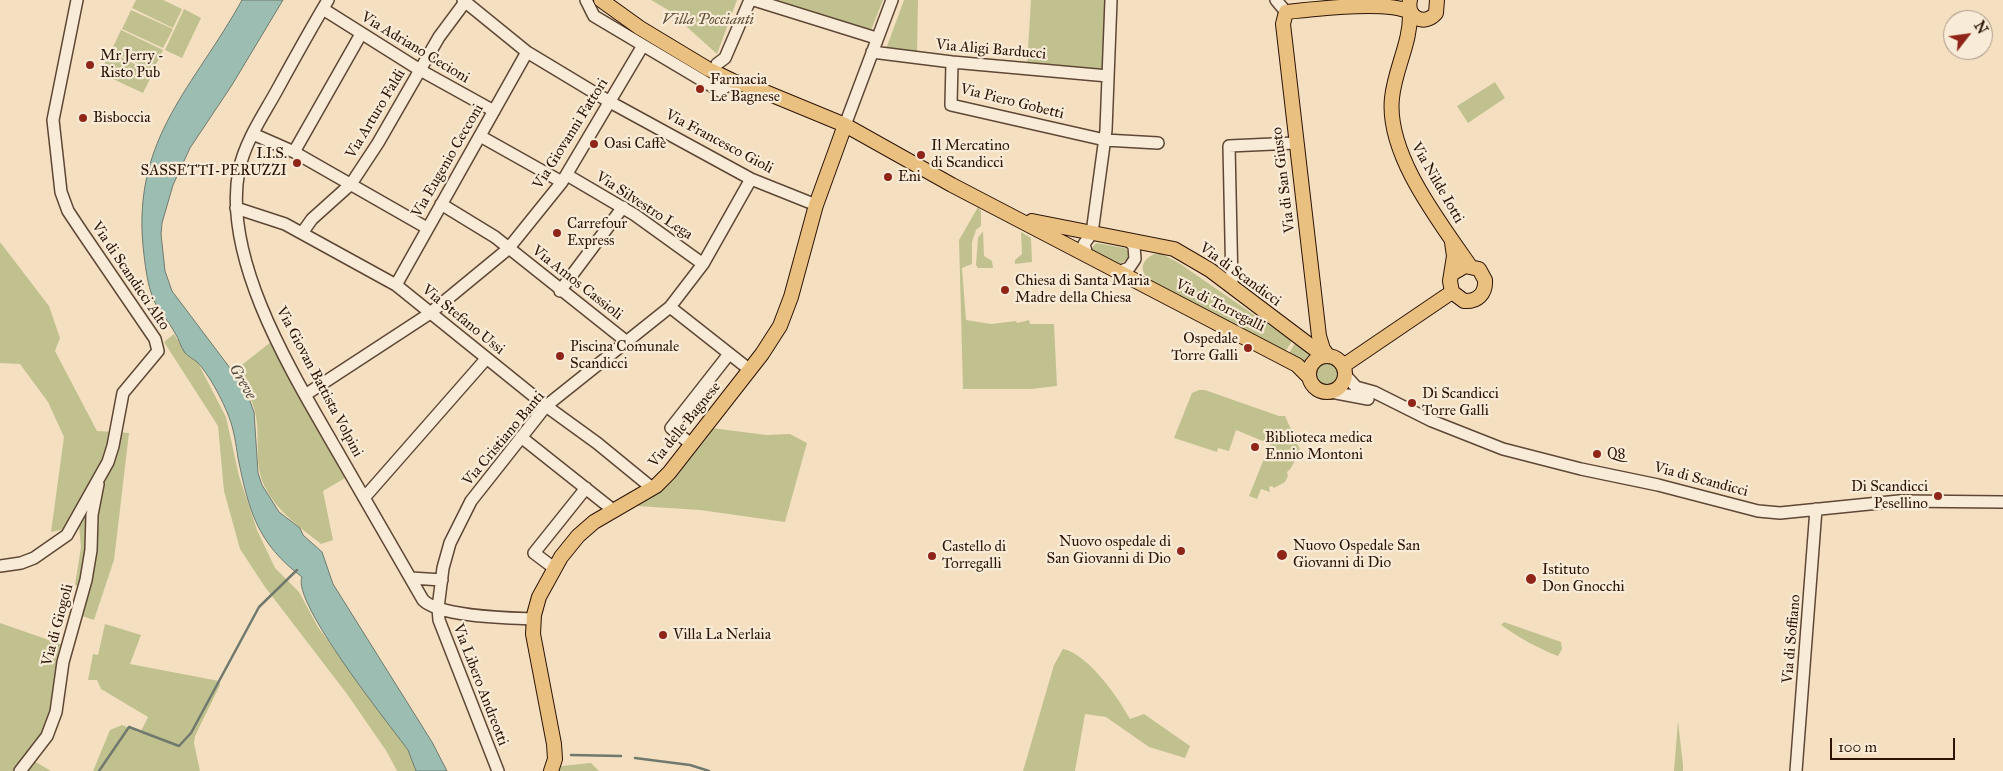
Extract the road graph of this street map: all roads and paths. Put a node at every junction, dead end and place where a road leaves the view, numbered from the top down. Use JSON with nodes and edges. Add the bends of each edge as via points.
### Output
{"nodes":[{"id":1,"x":77,"y":0,"type":"edge"},
{"id":2,"x":586,"y":0,"type":"edge"},
{"id":3,"x":601,"y":0,"type":"edge"},
{"id":4,"x":614,"y":0,"type":"edge"},
{"id":5,"x":750,"y":0,"type":"edge"},
{"id":6,"x":754,"y":0,"type":"edge"},
{"id":7,"x":892,"y":0,"type":"edge"},
{"id":8,"x":1111,"y":0,"type":"edge"},
{"id":9,"x":1276,"y":0,"type":"edge"},
{"id":10,"x":1399,"y":0,"type":"edge"},
{"id":11,"x":1437,"y":0,"type":"edge"},
{"id":12,"x":464,"y":1,"type":"edge"},
{"id":13,"x":1354,"y":3,"type":"edge"},
{"id":14,"x":325,"y":4,"type":"edge"},
{"id":15,"x":1382,"y":4,"type":"junction"},
{"id":16,"x":1410,"y":6,"type":"edge"},
{"id":17,"x":1286,"y":12,"type":"junction"},
{"id":18,"x":1430,"y":18,"type":"junction"},
{"id":19,"x":361,"y":34,"type":"junction"},
{"id":20,"x":876,"y":38,"type":"junction"},
{"id":21,"x":642,"y":47,"type":"junction"},
{"id":22,"x":527,"y":52,"type":"junction"},
{"id":23,"x":872,"y":52,"type":"junction"},
{"id":24,"x":1404,"y":54,"type":"junction"},
{"id":25,"x":688,"y":58,"type":"junction"},
{"id":26,"x":952,"y":62,"type":"junction"},
{"id":27,"x":717,"y":64,"type":"junction"},
{"id":28,"x":420,"y":70,"type":"junction"},
{"id":29,"x":1108,"y":76,"type":"junction"},
{"id":30,"x":765,"y":92,"type":"junction"},
{"id":31,"x":610,"y":102,"type":"junction"},
{"id":32,"x":494,"y":111,"type":"junction"},
{"id":33,"x":845,"y":125,"type":"junction"},
{"id":34,"x":253,"y":134,"type":"junction"},
{"id":35,"x":480,"y":136,"type":"junction"},
{"id":36,"x":1105,"y":140,"type":"junction"},
{"id":37,"x":1158,"y":143,"type":"dead end"},
{"id":38,"x":1295,"y":143,"type":"junction"},
{"id":39,"x":294,"y":152,"type":"junction"},
{"id":40,"x":565,"y":178,"type":"junction"},
{"id":41,"x":751,"y":179,"type":"junction"},
{"id":42,"x":350,"y":184,"type":"junction"},
{"id":43,"x":441,"y":204,"type":"junction"},
{"id":44,"x":816,"y":205,"type":"junction"},
{"id":45,"x":623,"y":207,"type":"junction"},
{"id":46,"x":236,"y":208,"type":"junction"},
{"id":47,"x":1016,"y":218,"type":"junction"},
{"id":48,"x":428,"y":228,"type":"junction"},
{"id":49,"x":302,"y":233,"type":"junction"},
{"id":50,"x":1092,"y":233,"type":"junction"},
{"id":51,"x":1451,"y":240,"type":"junction"},
{"id":52,"x":1128,"y":241,"type":"junction"},
{"id":53,"x":508,"y":249,"type":"junction"},
{"id":54,"x":1087,"y":255,"type":"junction"},
{"id":55,"x":703,"y":264,"type":"junction"},
{"id":56,"x":1470,"y":266,"type":"junction"},
{"id":57,"x":1118,"y":272,"type":"junction"},
{"id":58,"x":1453,"y":273,"type":"junction"},
{"id":59,"x":396,"y":285,"type":"junction"},
{"id":60,"x":1232,"y":286,"type":"junction"},
{"id":61,"x":560,"y":291,"type":"junction"},
{"id":62,"x":1452,"y":292,"type":"junction"},
{"id":63,"x":670,"y":307,"type":"junction"},
{"id":64,"x":429,"y":314,"type":"junction"},
{"id":65,"x":627,"y":342,"type":"junction"},
{"id":66,"x":729,"y":354,"type":"junction"},
{"id":67,"x":1326,"y":356,"type":"junction"},
{"id":68,"x":486,"y":359,"type":"junction"},
{"id":69,"x":1343,"y":368,"type":"junction"},
{"id":70,"x":750,"y":370,"type":"junction"},
{"id":71,"x":1309,"y":377,"type":"junction"},
{"id":72,"x":1331,"y":392,"type":"junction"},
{"id":73,"x":305,"y":395,"type":"junction"},
{"id":74,"x":546,"y":406,"type":"junction"},
{"id":75,"x":1402,"y":408,"type":"junction"},
{"id":76,"x":521,"y":437,"type":"junction"},
{"id":77,"x":691,"y":444,"type":"junction"},
{"id":78,"x":99,"y":478,"type":"junction"},
{"id":79,"x":586,"y":488,"type":"junction"},
{"id":80,"x":652,"y":488,"type":"junction"},
{"id":81,"x":364,"y":498,"type":"junction"},
{"id":82,"x":2003,"y":502,"type":"edge"},
{"id":83,"x":1816,"y":509,"type":"junction"},
{"id":84,"x":613,"y":510,"type":"junction"},
{"id":85,"x":0,"y":566,"type":"edge"},
{"id":86,"x":554,"y":568,"type":"junction"},
{"id":87,"x":411,"y":578,"type":"junction"},
{"id":88,"x":442,"y":580,"type":"junction"},
{"id":89,"x":438,"y":608,"type":"junction"},
{"id":90,"x":534,"y":619,"type":"junction"},
{"id":91,"x":20,"y":771,"type":"edge"},
{"id":92,"x":498,"y":771,"type":"edge"},
{"id":93,"x":552,"y":771,"type":"edge"},
{"id":94,"x":1796,"y":771,"type":"edge"}],
"edges":[{"from":1,"to":78,"type":"street","name":"Via di Scandicci Alto","via":[[53,120],[61,192],[72,217],[158,347],[156,356],[123,393],[113,446]]},
{"from":2,"to":21,"type":"street","via":[[594,16]]},
{"from":3,"to":25,"type":"main road"},
{"from":4,"to":25,"type":"main road"},
{"from":5,"to":27,"type":"street","via":[[726,58]]},
{"from":6,"to":20,"type":"street"},
{"from":7,"to":20,"type":"street"},
{"from":8,"to":29,"type":"street"},
{"from":9,"to":17,"type":"street"},
{"from":10,"to":15,"type":"main road"},
{"from":11,"to":18,"type":"main road","name":"Via Nilde Iotti","via":[[1437,11]]},
{"from":12,"to":22,"type":"street","name":"Via Francesco Gioli"},
{"from":12,"to":28,"type":"street","name":"Via Arturo Faldi"},
{"from":13,"to":15,"type":"main road"},
{"from":13,"to":17,"type":"main road"},
{"from":14,"to":19,"type":"street","name":"Via Adriano Cecioni"},
{"from":14,"to":34,"type":"street","name":"Via Giovan Battista Volpini"},
{"from":15,"to":16,"type":"main road"},
{"from":16,"to":18,"type":"main road","via":[[1419,20]]},
{"from":16,"to":24,"type":"main road","name":"Via Nilde Iotti"},
{"from":17,"to":38,"type":"main road","name":"Via di San Giusto","via":[[1284,24]]},
{"from":18,"to":24,"type":"main road","name":"Via Nilde Iotti"},
{"from":19,"to":28,"type":"street","name":"Via Adriano Cecioni"},
{"from":19,"to":39,"type":"street"},
{"from":20,"to":23,"type":"street"},
{"from":21,"to":25,"type":"street"},
{"from":21,"to":31,"type":"street","name":"Via Giovanni Fattori"},
{"from":22,"to":31,"type":"street","name":"Via Francesco Gioli"},
{"from":22,"to":32,"type":"street","name":"Via Eugenio Cecconi"},
{"from":23,"to":26,"type":"street","name":"Via Aligi Barducci"},
{"from":23,"to":33,"type":"street"},
{"from":24,"to":51,"type":"main road","name":"Via Nilde Iotti","via":[[1392,96],[1394,133],[1403,160]]},
{"from":25,"to":27,"type":"main road"},
{"from":25,"to":30,"type":"main road","via":[[733,81]]},
{"from":26,"to":29,"type":"street","name":"Via Aligi Barducci"},
{"from":26,"to":36,"type":"street","name":"Via Piero Gobetti","via":[[951,105]]},
{"from":27,"to":30,"type":"main road"},
{"from":28,"to":32,"type":"street","name":"Via Adriano Cecioni"},
{"from":28,"to":42,"type":"street","name":"Via Arturo Faldi"},
{"from":29,"to":36,"type":"street"},
{"from":30,"to":33,"type":"main road","name":"Via di Torregalli"},
{"from":31,"to":40,"type":"street","name":"Via Giovanni Fattori"},
{"from":31,"to":41,"type":"street","name":"Via Francesco Gioli"},
{"from":32,"to":35,"type":"street","name":"Via Eugenio Cecconi"},
{"from":33,"to":44,"type":"main road","name":"Via delle Bagnese"},
{"from":33,"to":47,"type":"main road","name":"Via di Torregalli"},
{"from":34,"to":39,"type":"street"},
{"from":34,"to":46,"type":"street","name":"Via Giovan Battista Volpini","via":[[241,162]]},
{"from":35,"to":40,"type":"street","name":"Via Silvestro Lega"},
{"from":35,"to":43,"type":"street","name":"Via Eugenio Cecconi"},
{"from":36,"to":37,"type":"street"},
{"from":36,"to":50,"type":"street"},
{"from":38,"to":60,"type":"street","via":[[1229,146]]},
{"from":38,"to":67,"type":"main road","name":"Via di San Giusto","via":[[1319,336]]},
{"from":39,"to":42,"type":"street"},
{"from":40,"to":45,"type":"street","name":"Via Silvestro Lega"},
{"from":40,"to":53,"type":"street","name":"Via Giovanni Fattori"},
{"from":41,"to":44,"type":"street","name":"Via Francesco Gioli"},
{"from":41,"to":55,"type":"street","name":"Via Cristiano Banti"},
{"from":42,"to":48,"type":"street"},
{"from":42,"to":49,"type":"street","name":"Via Arturo Faldi","via":[[312,219]]},
{"from":43,"to":48,"type":"street","name":"Via Eugenio Cecconi"},
{"from":43,"to":53,"type":"street","name":"Via Amos Cassioli","via":[[477,224]]},
{"from":44,"to":70,"type":"main road","name":"Via delle Bagnese","via":[[786,310],[773,339]]},
{"from":45,"to":55,"type":"street","name":"Via Silvestro Lega"},
{"from":45,"to":61,"type":"street"},
{"from":46,"to":49,"type":"street","name":"Via Stefano Ussi","via":[[266,216]]},
{"from":46,"to":73,"type":"street","name":"Via Giovan Battista Volpini","via":[[244,253],[256,291]]},
{"from":47,"to":50,"type":"main road","name":"Via di Torregalli"},
{"from":47,"to":54,"type":"main road","name":"Via di Torregalli"},
{"from":48,"to":59,"type":"street","name":"Via Eugenio Cecconi"},
{"from":49,"to":59,"type":"street","name":"Via Stefano Ussi"},
{"from":50,"to":52,"type":"main road","name":"Via di Scandicci"},
{"from":50,"to":54,"type":"street","via":[[1084,244]]},
{"from":51,"to":56,"type":"main road","name":"Via Nilde Iotti"},
{"from":51,"to":58,"type":"main road","name":"Via Nilde Iotti"},
{"from":52,"to":57,"type":"street","via":[[1134,246],[1135,259],[1129,268]]},
{"from":52,"to":60,"type":"main road","name":"Via di Scandicci","via":[[1174,249]]},
{"from":53,"to":61,"type":"street","name":"Via Amos Cassioli"},
{"from":53,"to":64,"type":"street","name":"Via Giovanni Fattori"},
{"from":54,"to":57,"type":"main road","name":"Via di Torregalli"},
{"from":55,"to":63,"type":"street","name":"Via Cristiano Banti"},
{"from":56,"to":58,"type":"main road","via":[[1462,266]]},
{"from":56,"to":62,"type":"main road","name":"Via Nilde Iotti","via":[[1483,274],[1486,286],[1482,294],[1475,300],[1464,301]]},
{"from":57,"to":71,"type":"main road","name":"Via di Torregalli","via":[[1296,364]]},
{"from":58,"to":62,"type":"main road","name":"Via Nilde Iotti","via":[[1450,281]]},
{"from":59,"to":64,"type":"street","name":"Via Stefano Ussi"},
{"from":60,"to":67,"type":"main road","name":"Via di Scandicci"},
{"from":61,"to":65,"type":"street","name":"Via Amos Cassioli"},
{"from":62,"to":69,"type":"main road"},
{"from":63,"to":65,"type":"street","name":"Via Cristiano Banti"},
{"from":63,"to":66,"type":"street"},
{"from":64,"to":68,"type":"street","name":"Via Stefano Ussi"},
{"from":64,"to":73,"type":"street","name":"Via Giovanni Fattori"},
{"from":65,"to":74,"type":"street","name":"Via Cristiano Banti"},
{"from":66,"to":70,"type":"street"},
{"from":66,"to":77,"type":"street","via":[[672,428]]},
{"from":67,"to":69,"type":"main road","name":"Via di Scandicci","via":[[1338,360]]},
{"from":67,"to":71,"type":"main road","via":[[1312,364]]},
{"from":68,"to":74,"type":"street","name":"Via Stefano Ussi"},
{"from":68,"to":81,"type":"street"},
{"from":69,"to":72,"type":"main road","via":[[1342,383]]},
{"from":69,"to":75,"type":"street","name":"Via di Scandicci","via":[[1356,387],[1374,392]]},
{"from":70,"to":77,"type":"main road","name":"Via delle Bagnese"},
{"from":71,"to":72,"type":"main road","name":"Via di Scandicci","via":[[1316,389]]},
{"from":72,"to":75,"type":"street","name":"Via di Scandicci","via":[[1344,392]]},
{"from":73,"to":81,"type":"street","name":"Via Giovan Battista Volpini"},
{"from":74,"to":76,"type":"street","name":"Via Cristiano Banti"},
{"from":74,"to":80,"type":"street","name":"Via Stefano Ussi"},
{"from":75,"to":83,"type":"street","name":"Via di Scandicci","via":[[1503,449],[1581,469],[1658,485],[1758,512]]},
{"from":76,"to":79,"type":"street"},
{"from":76,"to":88,"type":"street","name":"Via Cristiano Banti","via":[[466,510],[450,543]]},
{"from":77,"to":80,"type":"main road","name":"Via delle Bagnese","via":[[669,473]]},
{"from":78,"to":85,"type":"street","name":"Via di Scandicci Alto","via":[[67,535],[34,558],[21,564]]},
{"from":78,"to":91,"type":"street","name":"Via di Giogoli","via":[[86,580],[63,662],[56,712],[47,736]]},
{"from":79,"to":84,"type":"street"},
{"from":79,"to":86,"type":"street","via":[[534,553]]},
{"from":80,"to":84,"type":"main road","name":"Via delle Bagnese"},
{"from":81,"to":87,"type":"street","name":"Via Giovan Battista Volpini"},
{"from":82,"to":83,"type":"street","name":"Via di Scandicci","via":[[1899,501]]},
{"from":83,"to":94,"type":"street","name":"Via di Soffiano"},
{"from":84,"to":86,"type":"main road","name":"Via delle Bagnese","via":[[578,536]]},
{"from":86,"to":90,"type":"main road","name":"Via delle Bagnese","via":[[539,598]]},
{"from":87,"to":88,"type":"street"},
{"from":87,"to":89,"type":"street","name":"Via Giovan Battista Volpini","via":[[423,600]]},
{"from":88,"to":89,"type":"street","name":"Via Cristiano Banti"},
{"from":89,"to":90,"type":"street","via":[[477,615]]},
{"from":89,"to":92,"type":"street","name":"Via Libero Andreotti","via":[[441,627]]},
{"from":90,"to":93,"type":"main road","name":"Via delle Bagnese","via":[[533,634],[554,744]]}]}
